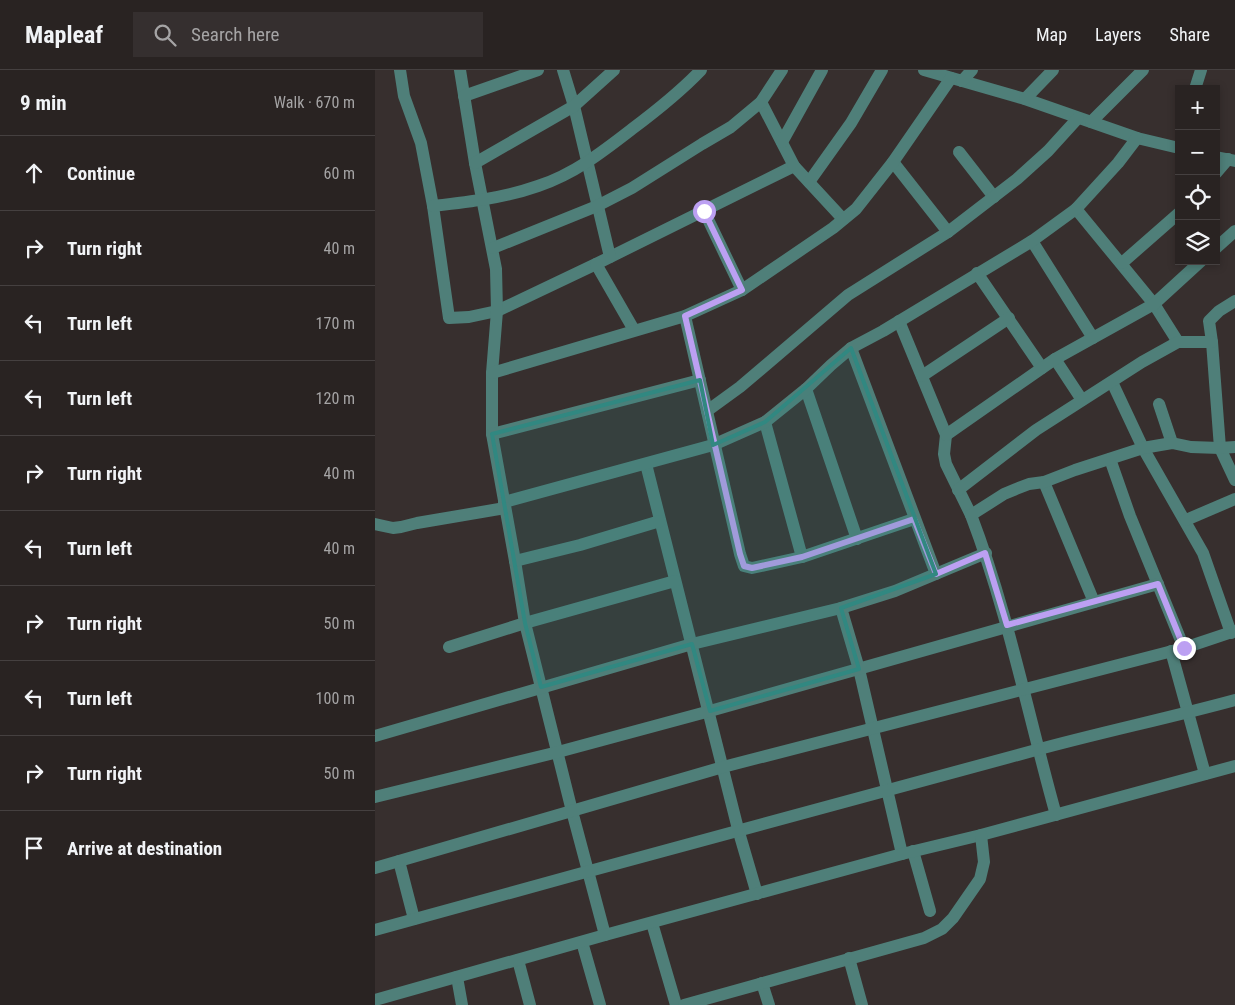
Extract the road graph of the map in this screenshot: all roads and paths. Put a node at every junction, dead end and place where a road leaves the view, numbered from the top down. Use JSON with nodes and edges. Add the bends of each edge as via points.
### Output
{"nodes":[{"id":1,"x":400,"y":70,"type":"edge"},
{"id":2,"x":460,"y":70,"type":"edge"},
{"id":3,"x":538,"y":70,"type":"edge"},
{"id":4,"x":563,"y":70,"type":"edge"},
{"id":5,"x":614,"y":70,"type":"edge"},
{"id":6,"x":701,"y":70,"type":"edge"},
{"id":7,"x":781,"y":70,"type":"edge"},
{"id":8,"x":822,"y":70,"type":"edge"},
{"id":9,"x":882,"y":70,"type":"edge"},
{"id":10,"x":924,"y":70,"type":"edge"},
{"id":11,"x":972,"y":70,"type":"edge"},
{"id":12,"x":1053,"y":70,"type":"edge"},
{"id":13,"x":1143,"y":70,"type":"edge"},
{"id":14,"x":1187,"y":70,"type":"edge"},
{"id":15,"x":957,"y":80,"type":"junction"},
{"id":16,"x":1198,"y":80,"type":"edge"},
{"id":17,"x":464,"y":96,"type":"junction"},
{"id":18,"x":1025,"y":99,"type":"junction"},
{"id":19,"x":761,"y":102,"type":"junction"},
{"id":20,"x":574,"y":106,"type":"junction"},
{"id":21,"x":1078,"y":118,"type":"junction"},
{"id":22,"x":1091,"y":122,"type":"junction"},
{"id":23,"x":1137,"y":138,"type":"junction"},
{"id":24,"x":782,"y":142,"type":"junction"},
{"id":25,"x":1175,"y":148,"type":"edge"},
{"id":26,"x":959,"y":152,"type":"dead end"},
{"id":27,"x":893,"y":162,"type":"junction"},
{"id":28,"x":475,"y":163,"type":"junction"},
{"id":29,"x":587,"y":163,"type":"junction"},
{"id":30,"x":794,"y":166,"type":"junction"},
{"id":31,"x":809,"y":182,"type":"junction"},
{"id":32,"x":994,"y":197,"type":"junction"},
{"id":33,"x":482,"y":200,"type":"junction"},
{"id":34,"x":433,"y":206,"type":"junction"},
{"id":35,"x":597,"y":206,"type":"junction"},
{"id":36,"x":1076,"y":209,"type":"junction"},
{"id":37,"x":704,"y":211,"type":"junction"},
{"id":38,"x":1175,"y":217,"type":"edge"},
{"id":39,"x":843,"y":219,"type":"junction"},
{"id":40,"x":1235,"y":230,"type":"edge"},
{"id":41,"x":948,"y":232,"type":"junction"},
{"id":42,"x":1032,"y":240,"type":"junction"},
{"id":43,"x":1220,"y":244,"type":"edge"},
{"id":44,"x":493,"y":248,"type":"junction"},
{"id":45,"x":610,"y":257,"type":"junction"},
{"id":46,"x":1122,"y":263,"type":"junction"},
{"id":47,"x":596,"y":264,"type":"junction"},
{"id":48,"x":1197,"y":265,"type":"edge"},
{"id":49,"x":977,"y":273,"type":"junction"},
{"id":50,"x":742,"y":290,"type":"junction"},
{"id":51,"x":1235,"y":301,"type":"edge"},
{"id":52,"x":1154,"y":304,"type":"junction"},
{"id":53,"x":497,"y":311,"type":"junction"},
{"id":54,"x":685,"y":316,"type":"junction"},
{"id":55,"x":1009,"y":318,"type":"junction"},
{"id":56,"x":899,"y":321,"type":"junction"},
{"id":57,"x":634,"y":330,"type":"junction"},
{"id":58,"x":1093,"y":338,"type":"junction"},
{"id":59,"x":1178,"y":342,"type":"junction"},
{"id":60,"x":1212,"y":342,"type":"junction"},
{"id":61,"x":851,"y":348,"type":"junction"},
{"id":62,"x":1055,"y":359,"type":"junction"},
{"id":63,"x":1042,"y":368,"type":"junction"},
{"id":64,"x":492,"y":373,"type":"junction"},
{"id":65,"x":922,"y":376,"type":"junction"},
{"id":66,"x":700,"y":380,"type":"junction"},
{"id":67,"x":1113,"y":382,"type":"junction"},
{"id":68,"x":806,"y":390,"type":"junction"},
{"id":69,"x":1082,"y":400,"type":"junction"},
{"id":70,"x":1159,"y":404,"type":"dead end"},
{"id":71,"x":707,"y":411,"type":"junction"},
{"id":72,"x":765,"y":422,"type":"junction"},
{"id":73,"x":492,"y":434,"type":"junction"},
{"id":74,"x":946,"y":435,"type":"junction"},
{"id":75,"x":1172,"y":444,"type":"junction"},
{"id":76,"x":713,"y":445,"type":"junction"},
{"id":77,"x":1235,"y":447,"type":"edge"},
{"id":78,"x":1143,"y":448,"type":"junction"},
{"id":79,"x":1220,"y":448,"type":"junction"},
{"id":80,"x":1110,"y":459,"type":"junction"},
{"id":81,"x":646,"y":464,"type":"junction"},
{"id":82,"x":1235,"y":480,"type":"edge"},
{"id":83,"x":1044,"y":482,"type":"junction"},
{"id":84,"x":958,"y":490,"type":"junction"},
{"id":85,"x":1235,"y":499,"type":"edge"},
{"id":86,"x":504,"y":505,"type":"junction"},
{"id":87,"x":971,"y":515,"type":"junction"},
{"id":88,"x":914,"y":519,"type":"junction"},
{"id":89,"x":1186,"y":520,"type":"junction"},
{"id":90,"x":660,"y":521,"type":"junction"},
{"id":91,"x":375,"y":524,"type":"edge"},
{"id":92,"x":857,"y":539,"type":"junction"},
{"id":93,"x":985,"y":553,"type":"junction"},
{"id":94,"x":802,"y":557,"type":"junction"},
{"id":95,"x":515,"y":561,"type":"junction"},
{"id":96,"x":936,"y":574,"type":"junction"},
{"id":97,"x":675,"y":581,"type":"junction"},
{"id":98,"x":1158,"y":584,"type":"junction"},
{"id":99,"x":1094,"y":602,"type":"junction"},
{"id":100,"x":841,"y":608,"type":"junction"},
{"id":101,"x":525,"y":623,"type":"junction"},
{"id":102,"x":1007,"y":625,"type":"junction"},
{"id":103,"x":1233,"y":632,"type":"edge"},
{"id":104,"x":692,"y":644,"type":"junction"},
{"id":105,"x":449,"y":647,"type":"dead end"},
{"id":106,"x":1184,"y":648,"type":"junction"},
{"id":107,"x":1171,"y":651,"type":"junction"},
{"id":108,"x":859,"y":669,"type":"junction"},
{"id":109,"x":541,"y":687,"type":"junction"},
{"id":110,"x":1022,"y":689,"type":"junction"},
{"id":111,"x":1235,"y":700,"type":"edge"},
{"id":112,"x":710,"y":711,"type":"junction"},
{"id":113,"x":1187,"y":713,"type":"junction"},
{"id":114,"x":873,"y":729,"type":"junction"},
{"id":115,"x":375,"y":736,"type":"edge"},
{"id":116,"x":1038,"y":750,"type":"junction"},
{"id":117,"x":558,"y":752,"type":"junction"},
{"id":118,"x":1235,"y":766,"type":"edge"},
{"id":119,"x":723,"y":767,"type":"junction"},
{"id":120,"x":1205,"y":774,"type":"junction"},
{"id":121,"x":888,"y":792,"type":"junction"},
{"id":122,"x":375,"y":797,"type":"edge"},
{"id":123,"x":572,"y":811,"type":"junction"},
{"id":124,"x":1056,"y":816,"type":"junction"},
{"id":125,"x":739,"y":829,"type":"junction"},
{"id":126,"x":981,"y":835,"type":"junction"},
{"id":127,"x":908,"y":852,"type":"junction"},
{"id":128,"x":399,"y":861,"type":"junction"},
{"id":129,"x":375,"y":868,"type":"edge"},
{"id":130,"x":589,"y":871,"type":"junction"},
{"id":131,"x":757,"y":894,"type":"junction"},
{"id":132,"x":929,"y":911,"type":"dead end"},
{"id":133,"x":414,"y":919,"type":"junction"},
{"id":134,"x":652,"y":923,"type":"junction"},
{"id":135,"x":375,"y":930,"type":"edge"},
{"id":136,"x":605,"y":935,"type":"junction"},
{"id":137,"x":582,"y":942,"type":"junction"},
{"id":138,"x":849,"y":958,"type":"junction"},
{"id":139,"x":519,"y":960,"type":"junction"},
{"id":140,"x":457,"y":977,"type":"junction"},
{"id":141,"x":762,"y":983,"type":"junction"},
{"id":142,"x":375,"y":1000,"type":"edge"},
{"id":143,"x":462,"y":1005,"type":"edge"},
{"id":144,"x":530,"y":1005,"type":"edge"},
{"id":145,"x":600,"y":1005,"type":"edge"},
{"id":146,"x":676,"y":1005,"type":"edge"},
{"id":147,"x":684,"y":1005,"type":"edge"},
{"id":148,"x":769,"y":1005,"type":"edge"},
{"id":149,"x":862,"y":1005,"type":"edge"}],
"edges":[{"from":1,"to":34,"type":"street","via":[[404,96],[421,143]]},
{"from":2,"to":17,"type":"street"},
{"from":3,"to":17,"type":"street"},
{"from":4,"to":20,"type":"street"},
{"from":5,"to":20,"type":"street"},
{"from":6,"to":29,"type":"street","via":[[658,109]]},
{"from":7,"to":19,"type":"street"},
{"from":8,"to":24,"type":"street"},
{"from":9,"to":31,"type":"street","via":[[851,123]]},
{"from":10,"to":15,"type":"street"},
{"from":11,"to":15,"type":"street"},
{"from":12,"to":18,"type":"street"},
{"from":13,"to":22,"type":"street"},
{"from":14,"to":16,"type":"street"},
{"from":15,"to":18,"type":"street"},
{"from":15,"to":27,"type":"street"},
{"from":17,"to":28,"type":"street"},
{"from":18,"to":21,"type":"street"},
{"from":19,"to":24,"type":"street"},
{"from":19,"to":35,"type":"street","via":[[731,126]]},
{"from":20,"to":28,"type":"street"},
{"from":20,"to":29,"type":"street"},
{"from":21,"to":22,"type":"street"},
{"from":21,"to":32,"type":"street","via":[[1031,168]]},
{"from":22,"to":23,"type":"street"},
{"from":23,"to":25,"type":"street"},
{"from":23,"to":36,"type":"street"},
{"from":24,"to":30,"type":"street"},
{"from":26,"to":32,"type":"street"},
{"from":27,"to":39,"type":"street","via":[[856,209]]},
{"from":27,"to":41,"type":"street"},
{"from":28,"to":33,"type":"street"},
{"from":29,"to":33,"type":"street","via":[[539,186]]},
{"from":29,"to":35,"type":"street"},
{"from":30,"to":31,"type":"street"},
{"from":30,"to":37,"type":"street"},
{"from":31,"to":39,"type":"street"},
{"from":32,"to":41,"type":"street"},
{"from":33,"to":34,"type":"street"},
{"from":33,"to":44,"type":"street"},
{"from":34,"to":53,"type":"street","via":[[447,315],[453,319]]},
{"from":35,"to":44,"type":"street"},
{"from":35,"to":45,"type":"street"},
{"from":36,"to":42,"type":"street"},
{"from":36,"to":46,"type":"street"},
{"from":37,"to":45,"type":"street"},
{"from":37,"to":50,"type":"street"},
{"from":38,"to":46,"type":"street"},
{"from":39,"to":50,"type":"street"},
{"from":40,"to":43,"type":"street"},
{"from":41,"to":71,"type":"street","via":[[848,295]]},
{"from":42,"to":49,"type":"street"},
{"from":42,"to":58,"type":"street"},
{"from":44,"to":53,"type":"street"},
{"from":45,"to":47,"type":"street"},
{"from":46,"to":52,"type":"street"},
{"from":47,"to":53,"type":"street"},
{"from":47,"to":57,"type":"street"},
{"from":48,"to":52,"type":"street"},
{"from":49,"to":55,"type":"street"},
{"from":49,"to":56,"type":"street"},
{"from":50,"to":54,"type":"street"},
{"from":51,"to":60,"type":"street","via":[[1209,321]]},
{"from":52,"to":58,"type":"street"},
{"from":52,"to":59,"type":"street"},
{"from":53,"to":64,"type":"street"},
{"from":54,"to":57,"type":"street"},
{"from":54,"to":66,"type":"street"},
{"from":55,"to":63,"type":"street"},
{"from":55,"to":65,"type":"street"},
{"from":56,"to":61,"type":"street"},
{"from":56,"to":65,"type":"street"},
{"from":57,"to":64,"type":"street"},
{"from":58,"to":62,"type":"street"},
{"from":59,"to":60,"type":"street"},
{"from":59,"to":67,"type":"street"},
{"from":60,"to":79,"type":"street"},
{"from":61,"to":68,"type":"street"},
{"from":61,"to":88,"type":"street"},
{"from":62,"to":63,"type":"street"},
{"from":62,"to":69,"type":"street"},
{"from":63,"to":74,"type":"street"},
{"from":64,"to":73,"type":"street"},
{"from":65,"to":74,"type":"street"},
{"from":66,"to":71,"type":"street"},
{"from":66,"to":73,"type":"street"},
{"from":67,"to":69,"type":"street"},
{"from":67,"to":78,"type":"street"},
{"from":68,"to":72,"type":"street"},
{"from":68,"to":92,"type":"street"},
{"from":69,"to":84,"type":"street"},
{"from":70,"to":75,"type":"street"},
{"from":71,"to":76,"type":"street"},
{"from":72,"to":76,"type":"street"},
{"from":72,"to":94,"type":"street"},
{"from":73,"to":86,"type":"street"},
{"from":74,"to":84,"type":"street","via":[[946,464]]},
{"from":75,"to":78,"type":"street"},
{"from":75,"to":79,"type":"street"},
{"from":76,"to":81,"type":"street"},
{"from":76,"to":94,"type":"street","via":[[744,566],[752,568]]},
{"from":77,"to":79,"type":"street"},
{"from":78,"to":80,"type":"street"},
{"from":78,"to":89,"type":"street"},
{"from":79,"to":82,"type":"street"},
{"from":80,"to":83,"type":"street"},
{"from":80,"to":98,"type":"street"},
{"from":81,"to":86,"type":"street"},
{"from":81,"to":90,"type":"street"},
{"from":83,"to":87,"type":"street","via":[[1004,494]]},
{"from":83,"to":99,"type":"street"},
{"from":84,"to":87,"type":"street"},
{"from":85,"to":89,"type":"street"},
{"from":86,"to":91,"type":"street","via":[[401,527]]},
{"from":86,"to":95,"type":"street"},
{"from":87,"to":93,"type":"street"},
{"from":88,"to":92,"type":"street"},
{"from":88,"to":96,"type":"street"},
{"from":89,"to":103,"type":"street","via":[[1203,552]]},
{"from":90,"to":95,"type":"street"},
{"from":90,"to":97,"type":"street"},
{"from":92,"to":94,"type":"street"},
{"from":93,"to":96,"type":"street"},
{"from":93,"to":102,"type":"street"},
{"from":95,"to":101,"type":"street"},
{"from":96,"to":100,"type":"street"},
{"from":97,"to":101,"type":"street"},
{"from":97,"to":104,"type":"street"},
{"from":98,"to":99,"type":"street"},
{"from":98,"to":106,"type":"street"},
{"from":99,"to":102,"type":"street"},
{"from":100,"to":104,"type":"street"},
{"from":100,"to":108,"type":"street"},
{"from":101,"to":105,"type":"street"},
{"from":101,"to":109,"type":"street"},
{"from":102,"to":108,"type":"street"},
{"from":102,"to":110,"type":"street"},
{"from":103,"to":106,"type":"street"},
{"from":104,"to":109,"type":"street"},
{"from":104,"to":112,"type":"street"},
{"from":106,"to":107,"type":"street"},
{"from":107,"to":110,"type":"street"},
{"from":107,"to":113,"type":"street"},
{"from":108,"to":112,"type":"street"},
{"from":108,"to":114,"type":"street"},
{"from":109,"to":115,"type":"street"},
{"from":109,"to":117,"type":"street"},
{"from":110,"to":114,"type":"street"},
{"from":110,"to":116,"type":"street"},
{"from":111,"to":113,"type":"street"},
{"from":112,"to":117,"type":"street"},
{"from":112,"to":119,"type":"street"},
{"from":113,"to":116,"type":"street"},
{"from":113,"to":120,"type":"street"},
{"from":114,"to":119,"type":"street"},
{"from":114,"to":121,"type":"street"},
{"from":116,"to":121,"type":"street"},
{"from":116,"to":124,"type":"street"},
{"from":117,"to":122,"type":"street"},
{"from":117,"to":123,"type":"street"},
{"from":118,"to":120,"type":"street"},
{"from":119,"to":123,"type":"street"},
{"from":119,"to":125,"type":"street"},
{"from":120,"to":124,"type":"street"},
{"from":121,"to":125,"type":"street"},
{"from":121,"to":127,"type":"street"},
{"from":123,"to":128,"type":"street"},
{"from":123,"to":130,"type":"street"},
{"from":124,"to":126,"type":"street"},
{"from":125,"to":130,"type":"street"},
{"from":125,"to":131,"type":"street"},
{"from":126,"to":127,"type":"street"},
{"from":126,"to":138,"type":"street","via":[[984,862],[980,879],[942,929],[924,938]]},
{"from":127,"to":131,"type":"street"},
{"from":127,"to":132,"type":"street"},
{"from":128,"to":129,"type":"street"},
{"from":128,"to":133,"type":"street"},
{"from":130,"to":133,"type":"street"},
{"from":130,"to":136,"type":"street"},
{"from":131,"to":134,"type":"street"},
{"from":133,"to":135,"type":"street"},
{"from":134,"to":136,"type":"street"},
{"from":134,"to":146,"type":"street"},
{"from":136,"to":137,"type":"street"},
{"from":137,"to":139,"type":"street"},
{"from":137,"to":145,"type":"street"},
{"from":138,"to":141,"type":"street"},
{"from":138,"to":149,"type":"street"},
{"from":139,"to":140,"type":"street"},
{"from":139,"to":144,"type":"street"},
{"from":140,"to":142,"type":"street"},
{"from":140,"to":143,"type":"street"},
{"from":141,"to":147,"type":"street"},
{"from":141,"to":148,"type":"street"}]}
